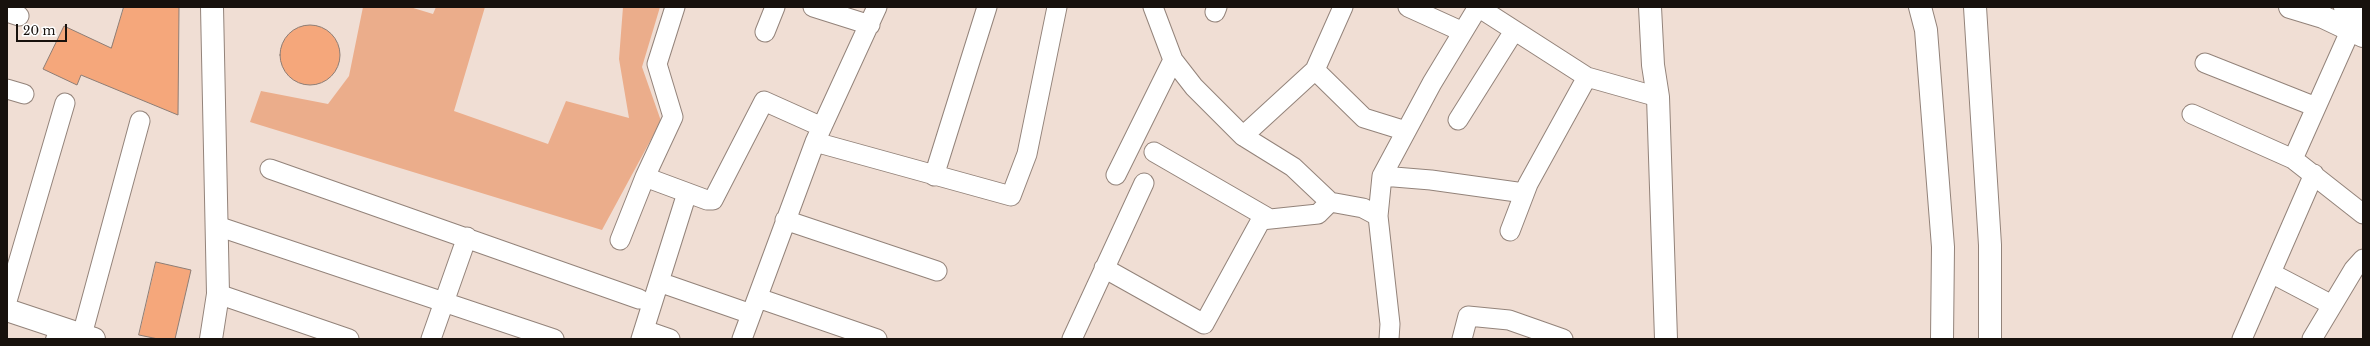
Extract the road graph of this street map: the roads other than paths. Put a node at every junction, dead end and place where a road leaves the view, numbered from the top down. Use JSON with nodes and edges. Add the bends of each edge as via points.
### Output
{"nodes":[{"id":1,"x":212,"y":7,"type":"edge"},
{"id":2,"x":675,"y":7,"type":"edge"},
{"id":3,"x":775,"y":7,"type":"edge"},
{"id":4,"x":813,"y":7,"type":"edge"},
{"id":5,"x":877,"y":7,"type":"edge"},
{"id":6,"x":987,"y":7,"type":"edge"},
{"id":7,"x":1057,"y":7,"type":"edge"},
{"id":8,"x":1154,"y":7,"type":"edge"},
{"id":9,"x":1343,"y":7,"type":"edge"},
{"id":10,"x":1408,"y":7,"type":"edge"},
{"id":11,"x":1478,"y":7,"type":"edge"},
{"id":12,"x":1650,"y":7,"type":"edge"},
{"id":13,"x":1920,"y":7,"type":"edge"},
{"id":14,"x":1975,"y":7,"type":"edge"},
{"id":15,"x":2290,"y":7,"type":"edge"},
{"id":16,"x":2345,"y":7,"type":"edge"},
{"id":17,"x":870,"y":25,"type":"junction"},
{"id":18,"x":2359,"y":27,"type":"edge"},
{"id":19,"x":1514,"y":31,"type":"junction"},
{"id":20,"x":765,"y":32,"type":"dead end"},
{"id":21,"x":1463,"y":32,"type":"junction"},
{"id":22,"x":1173,"y":60,"type":"junction"},
{"id":23,"x":2206,"y":64,"type":"dead end"},
{"id":24,"x":1315,"y":70,"type":"junction"},
{"id":25,"x":1586,"y":77,"type":"junction"},
{"id":26,"x":1658,"y":97,"type":"junction"},
{"id":27,"x":66,"y":103,"type":"dead end"},
{"id":28,"x":2316,"y":107,"type":"junction"},
{"id":29,"x":2192,"y":114,"type":"dead end"},
{"id":30,"x":140,"y":120,"type":"dead end"},
{"id":31,"x":1458,"y":120,"type":"dead end"},
{"id":32,"x":1406,"y":131,"type":"junction"},
{"id":33,"x":818,"y":134,"type":"junction"},
{"id":34,"x":1243,"y":136,"type":"junction"},
{"id":35,"x":1154,"y":152,"type":"dead end"},
{"id":36,"x":2292,"y":159,"type":"junction"},
{"id":37,"x":270,"y":169,"type":"dead end"},
{"id":38,"x":2314,"y":174,"type":"junction"},
{"id":39,"x":1116,"y":175,"type":"dead end"},
{"id":40,"x":934,"y":176,"type":"junction"},
{"id":41,"x":1382,"y":176,"type":"junction"},
{"id":42,"x":645,"y":177,"type":"junction"},
{"id":43,"x":1144,"y":183,"type":"dead end"},
{"id":44,"x":687,"y":193,"type":"junction"},
{"id":45,"x":1524,"y":193,"type":"junction"},
{"id":46,"x":1330,"y":202,"type":"junction"},
{"id":47,"x":2363,"y":214,"type":"edge"},
{"id":48,"x":1378,"y":216,"type":"junction"},
{"id":49,"x":1270,"y":219,"type":"junction"},
{"id":50,"x":785,"y":220,"type":"junction"},
{"id":51,"x":217,"y":226,"type":"junction"},
{"id":52,"x":1510,"y":231,"type":"dead end"},
{"id":53,"x":467,"y":237,"type":"junction"},
{"id":54,"x":620,"y":240,"type":"dead end"},
{"id":55,"x":2363,"y":259,"type":"edge"},
{"id":56,"x":1104,"y":268,"type":"junction"},
{"id":57,"x":937,"y":271,"type":"dead end"},
{"id":58,"x":2271,"y":273,"type":"junction"},
{"id":59,"x":659,"y":282,"type":"junction"},
{"id":60,"x":218,"y":294,"type":"junction"},
{"id":61,"x":639,"y":299,"type":"dead end"},
{"id":62,"x":7,"y":301,"type":"edge"},
{"id":63,"x":444,"y":302,"type":"junction"},
{"id":64,"x":2332,"y":305,"type":"junction"},
{"id":65,"x":754,"y":306,"type":"junction"},
{"id":66,"x":7,"y":310,"type":"edge"},
{"id":67,"x":53,"y":332,"type":"edge"},
{"id":68,"x":642,"y":334,"type":"edge"},
{"id":69,"x":88,"y":337,"type":"edge"},
{"id":70,"x":211,"y":339,"type":"edge"},
{"id":71,"x":349,"y":339,"type":"edge"},
{"id":72,"x":431,"y":339,"type":"edge"},
{"id":73,"x":554,"y":339,"type":"edge"},
{"id":74,"x":670,"y":339,"type":"edge"},
{"id":75,"x":742,"y":339,"type":"edge"},
{"id":76,"x":877,"y":339,"type":"edge"},
{"id":77,"x":1072,"y":339,"type":"edge"},
{"id":78,"x":1389,"y":339,"type":"edge"},
{"id":79,"x":1462,"y":339,"type":"edge"},
{"id":80,"x":1563,"y":339,"type":"edge"},
{"id":81,"x":1666,"y":339,"type":"edge"},
{"id":82,"x":1942,"y":339,"type":"edge"},
{"id":83,"x":1990,"y":339,"type":"edge"},
{"id":84,"x":2242,"y":339,"type":"edge"},
{"id":85,"x":2312,"y":339,"type":"edge"}],
"edges":[{"from":1,"to":51,"type":"street"},
{"from":2,"to":42,"type":"street","via":[[657,64],[673,117]]},
{"from":3,"to":20,"type":"street"},
{"from":4,"to":17,"type":"street"},
{"from":5,"to":17,"type":"street"},
{"from":6,"to":40,"type":"street"},
{"from":7,"to":40,"type":"street","via":[[1027,154],[1011,196]]},
{"from":8,"to":22,"type":"street"},
{"from":9,"to":24,"type":"street"},
{"from":10,"to":21,"type":"street"},
{"from":11,"to":19,"type":"street"},
{"from":11,"to":21,"type":"street"},
{"from":12,"to":26,"type":"street","via":[[1653,64]]},
{"from":13,"to":82,"type":"street","via":[[1926,30],[1943,248]]},
{"from":14,"to":83,"type":"street","via":[[1990,245]]},
{"from":15,"to":18,"type":"street"},
{"from":16,"to":18,"type":"street"},
{"from":17,"to":33,"type":"street"},
{"from":18,"to":28,"type":"street"},
{"from":19,"to":25,"type":"street"},
{"from":19,"to":31,"type":"street"},
{"from":21,"to":32,"type":"street"},
{"from":22,"to":34,"type":"street","via":[[1194,87]]},
{"from":22,"to":39,"type":"street"},
{"from":23,"to":28,"type":"street"},
{"from":24,"to":32,"type":"street","via":[[1364,118]]},
{"from":24,"to":34,"type":"street"},
{"from":25,"to":26,"type":"street"},
{"from":25,"to":45,"type":"street"},
{"from":26,"to":81,"type":"street"},
{"from":27,"to":62,"type":"street"},
{"from":28,"to":36,"type":"street"},
{"from":29,"to":36,"type":"street"},
{"from":30,"to":69,"type":"street"},
{"from":32,"to":41,"type":"street"},
{"from":33,"to":40,"type":"street"},
{"from":33,"to":44,"type":"street","via":[[764,101],[716,197],[711,200]]},
{"from":33,"to":50,"type":"street"},
{"from":34,"to":46,"type":"street","via":[[1293,167]]},
{"from":35,"to":49,"type":"street"},
{"from":36,"to":38,"type":"street"},
{"from":37,"to":53,"type":"street"},
{"from":38,"to":47,"type":"street"},
{"from":38,"to":58,"type":"street"},
{"from":41,"to":45,"type":"street"},
{"from":41,"to":48,"type":"street"},
{"from":42,"to":44,"type":"street"},
{"from":42,"to":54,"type":"street"},
{"from":43,"to":56,"type":"street"},
{"from":44,"to":59,"type":"street"},
{"from":45,"to":52,"type":"street"},
{"from":46,"to":48,"type":"street","via":[[1363,208]]},
{"from":46,"to":49,"type":"street","via":[[1318,214]]},
{"from":48,"to":78,"type":"street","via":[[1390,324]]},
{"from":49,"to":56,"type":"street","via":[[1261,220],[1204,324]]},
{"from":50,"to":57,"type":"street"},
{"from":50,"to":65,"type":"street"},
{"from":51,"to":60,"type":"street"},
{"from":51,"to":63,"type":"street"},
{"from":53,"to":61,"type":"street"},
{"from":53,"to":63,"type":"street"},
{"from":55,"to":64,"type":"street"},
{"from":56,"to":77,"type":"street"},
{"from":58,"to":64,"type":"street"},
{"from":58,"to":84,"type":"street"},
{"from":59,"to":65,"type":"street"},
{"from":59,"to":68,"type":"street"},
{"from":60,"to":70,"type":"street"},
{"from":60,"to":71,"type":"street"},
{"from":63,"to":72,"type":"street"},
{"from":63,"to":73,"type":"street"},
{"from":64,"to":85,"type":"street"},
{"from":65,"to":75,"type":"street"},
{"from":65,"to":76,"type":"street"},
{"from":66,"to":67,"type":"street"},
{"from":67,"to":69,"type":"street"},
{"from":68,"to":74,"type":"street"},
{"from":79,"to":80,"type":"street","via":[[1468,316],[1509,320]]}]}
